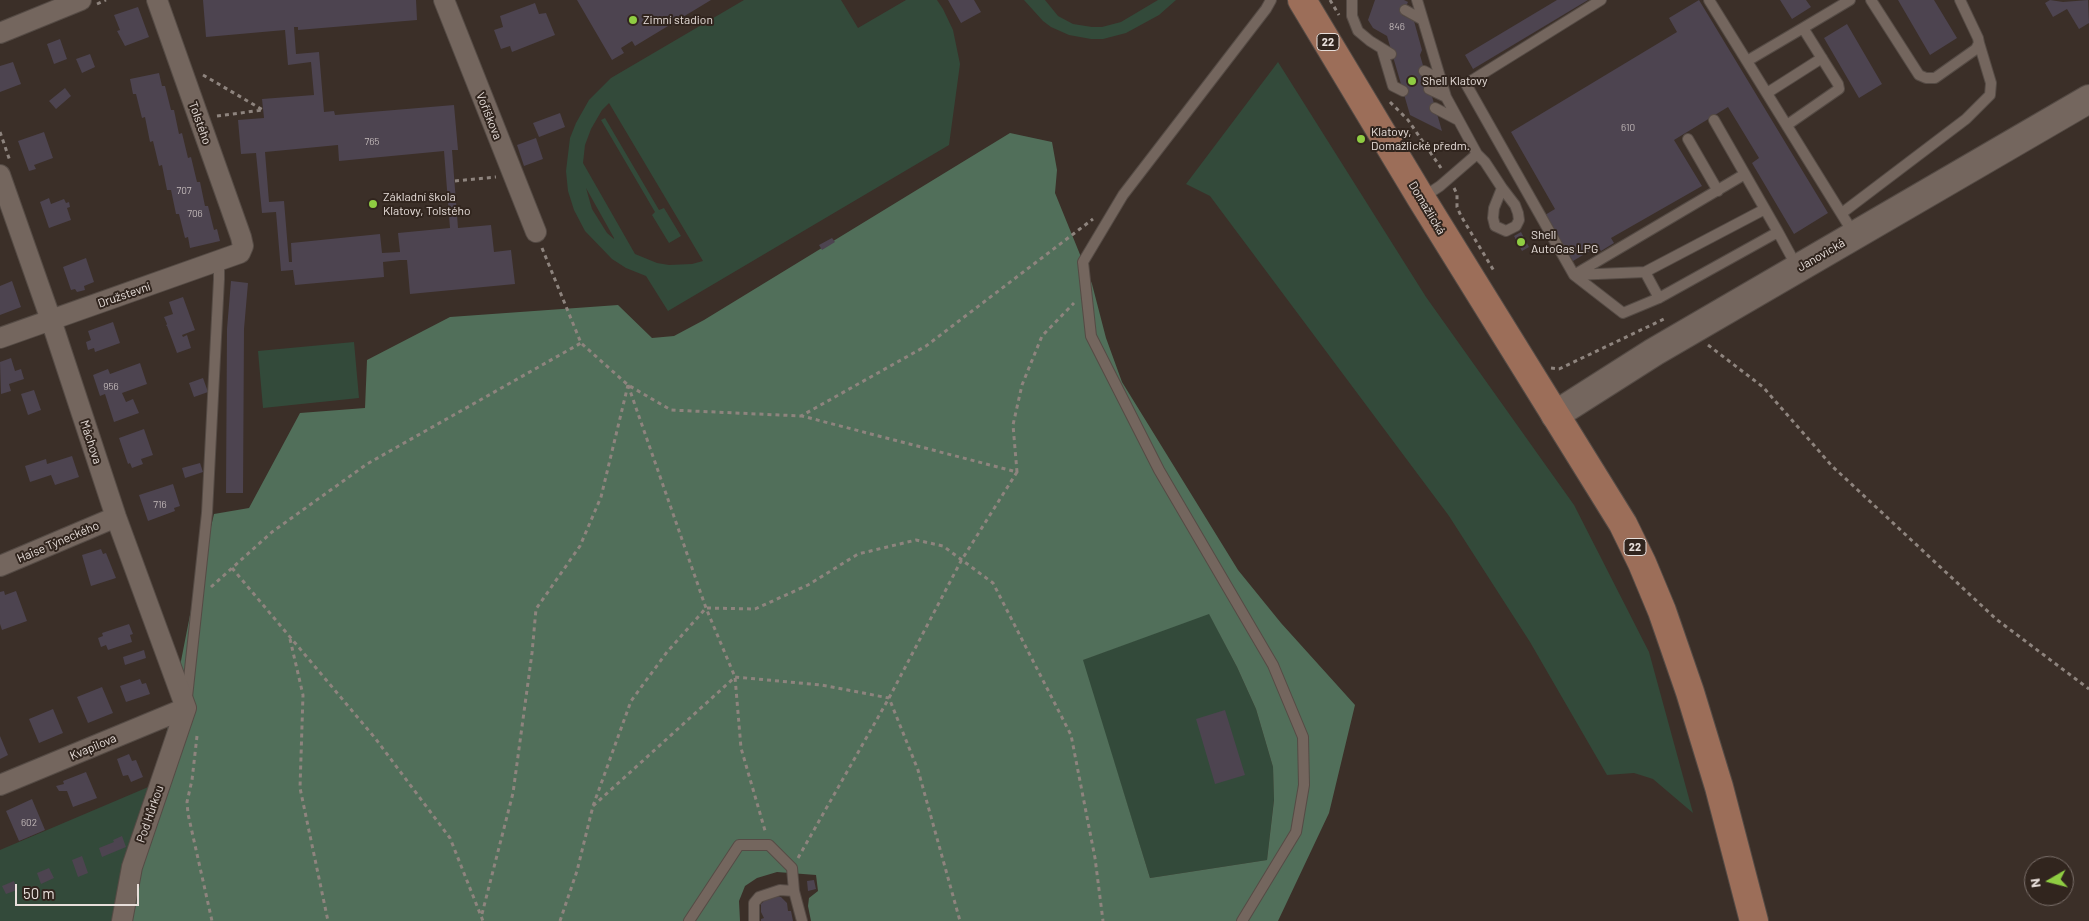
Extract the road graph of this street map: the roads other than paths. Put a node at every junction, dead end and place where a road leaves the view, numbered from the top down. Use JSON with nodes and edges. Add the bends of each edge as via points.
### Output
{"nodes":[{"id":1,"x":81,"y":0,"type":"edge"},
{"id":2,"x":157,"y":0,"type":"edge"},
{"id":3,"x":444,"y":0,"type":"edge"},
{"id":4,"x":1271,"y":0,"type":"edge"},
{"id":5,"x":1302,"y":0,"type":"edge"},
{"id":6,"x":1352,"y":0,"type":"edge"},
{"id":7,"x":1417,"y":0,"type":"edge"},
{"id":8,"x":1601,"y":0,"type":"edge"},
{"id":9,"x":1709,"y":0,"type":"edge"},
{"id":10,"x":1850,"y":0,"type":"edge"},
{"id":11,"x":1871,"y":0,"type":"edge"},
{"id":12,"x":1960,"y":0,"type":"edge"},
{"id":13,"x":1404,"y":10,"type":"dead end"},
{"id":14,"x":1423,"y":20,"type":"junction"},
{"id":15,"x":1803,"y":28,"type":"junction"},
{"id":16,"x":0,"y":33,"type":"edge"},
{"id":17,"x":1979,"y":43,"type":"junction"},
{"id":18,"x":1822,"y":58,"type":"junction"},
{"id":19,"x":1747,"y":61,"type":"junction"},
{"id":20,"x":1424,"y":71,"type":"dead end"},
{"id":21,"x":1440,"y":79,"type":"junction"},
{"id":22,"x":1430,"y":89,"type":"dead end"},
{"id":23,"x":1403,"y":91,"type":"dead end"},
{"id":24,"x":1767,"y":92,"type":"junction"},
{"id":25,"x":1446,"y":97,"type":"junction"},
{"id":26,"x":2089,"y":99,"type":"edge"},
{"id":27,"x":1435,"y":108,"type":"dead end"},
{"id":28,"x":1458,"y":120,"type":"junction"},
{"id":29,"x":1714,"y":120,"type":"dead end"},
{"id":30,"x":1787,"y":125,"type":"junction"},
{"id":31,"x":1688,"y":139,"type":"dead end"},
{"id":32,"x":1477,"y":154,"type":"junction"},
{"id":33,"x":1745,"y":174,"type":"junction"},
{"id":34,"x":0,"y":175,"type":"edge"},
{"id":35,"x":1502,"y":188,"type":"dead end"},
{"id":36,"x":1718,"y":190,"type":"junction"},
{"id":37,"x":1421,"y":198,"type":"junction"},
{"id":38,"x":1765,"y":209,"type":"junction"},
{"id":39,"x":1848,"y":224,"type":"junction"},
{"id":40,"x":536,"y":232,"type":"road end"},
{"id":41,"x":1778,"y":232,"type":"junction"},
{"id":42,"x":243,"y":246,"type":"joint"},
{"id":43,"x":218,"y":262,"type":"junction"},
{"id":44,"x":1797,"y":268,"type":"junction"},
{"id":45,"x":1645,"y":272,"type":"junction"},
{"id":46,"x":1574,"y":276,"type":"junction"},
{"id":47,"x":1659,"y":298,"type":"junction"},
{"id":48,"x":51,"y":320,"type":"junction"},
{"id":49,"x":0,"y":338,"type":"edge"},
{"id":50,"x":1555,"y":415,"type":"junction"},
{"id":51,"x":116,"y":517,"type":"junction"},
{"id":52,"x":0,"y":566,"type":"edge"},
{"id":53,"x":186,"y":708,"type":"junction"},
{"id":54,"x":0,"y":785,"type":"edge"},
{"id":55,"x":794,"y":891,"type":"junction"},
{"id":56,"x":122,"y":921,"type":"edge"},
{"id":57,"x":689,"y":921,"type":"edge"},
{"id":58,"x":754,"y":921,"type":"edge"},
{"id":59,"x":802,"y":921,"type":"edge"},
{"id":60,"x":1242,"y":921,"type":"edge"},
{"id":61,"x":1754,"y":921,"type":"edge"}],
"edges":[{"from":1,"to":16,"type":"street"},
{"from":2,"to":42,"type":"street","name":"Tolstého"},
{"from":3,"to":40,"type":"street","name":"Voříškova"},
{"from":4,"to":60,"type":"lane","via":[[1123,196],[1083,262],[1091,336],[1159,470],[1274,665],[1303,737],[1304,786],[1296,832]]},
{"from":5,"to":37,"type":"main road","name":"Domažlická","number":"22"},
{"from":6,"to":23,"type":"lane","via":[[1352,16],[1358,31],[1386,51],[1393,86]]},
{"from":7,"to":14,"type":"lane"},
{"from":8,"to":46,"type":"lane","via":[[1466,84]]},
{"from":9,"to":19,"type":"lane"},
{"from":10,"to":15,"type":"lane"},
{"from":11,"to":17,"type":"lane","via":[[1919,75],[1926,78],[1935,78],[1976,49]]},
{"from":12,"to":17,"type":"lane"},
{"from":13,"to":14,"type":"lane"},
{"from":14,"to":21,"type":"lane"},
{"from":15,"to":18,"type":"lane"},
{"from":15,"to":19,"type":"lane"},
{"from":17,"to":39,"type":"lane","via":[[1991,83],[1990,95]]},
{"from":18,"to":24,"type":"lane"},
{"from":18,"to":30,"type":"lane","via":[[1839,89]]},
{"from":19,"to":24,"type":"lane"},
{"from":20,"to":21,"type":"lane"},
{"from":21,"to":25,"type":"lane"},
{"from":22,"to":25,"type":"lane"},
{"from":24,"to":30,"type":"lane"},
{"from":25,"to":28,"type":"lane"},
{"from":26,"to":39,"type":"main road","name":"Janovická"},
{"from":27,"to":28,"type":"lane"},
{"from":28,"to":32,"type":"lane"},
{"from":29,"to":33,"type":"lane"},
{"from":30,"to":39,"type":"lane"},
{"from":31,"to":36,"type":"lane"},
{"from":32,"to":35,"type":"lane"},
{"from":32,"to":37,"type":"lane"},
{"from":33,"to":36,"type":"lane"},
{"from":33,"to":38,"type":"lane"},
{"from":34,"to":48,"type":"street","name":"Máchova"},
{"from":36,"to":46,"type":"lane"},
{"from":37,"to":50,"type":"main road","name":"Domažlická","number":"22"},
{"from":38,"to":41,"type":"lane"},
{"from":38,"to":45,"type":"lane"},
{"from":39,"to":44,"type":"main road","name":"Janovická"},
{"from":41,"to":44,"type":"lane"},
{"from":41,"to":47,"type":"lane"},
{"from":42,"to":43,"type":"street","name":"Družstevní","via":[[240,253]]},
{"from":43,"to":48,"type":"street","name":"Družstevní"},
{"from":43,"to":53,"type":"lane","via":[[207,514]]},
{"from":44,"to":50,"type":"main road","name":"Janovická"},
{"from":45,"to":46,"type":"lane"},
{"from":45,"to":47,"type":"lane"},
{"from":46,"to":47,"type":"lane","via":[[1623,313]]},
{"from":48,"to":49,"type":"street","name":"Družstevní"},
{"from":48,"to":51,"type":"street","name":"Máchova"},
{"from":50,"to":61,"type":"main road","number":"22","via":[[1623,524],[1658,603],[1719,787]]},
{"from":51,"to":52,"type":"street","name":"Haise Týneckého"},
{"from":51,"to":53,"type":"street","name":"Máchova"},
{"from":53,"to":54,"type":"street","name":"Kvapilova"},
{"from":53,"to":56,"type":"street","name":"Pod Hůrkou","via":[[132,868]]},
{"from":55,"to":57,"type":"lane","via":[[792,868],[769,846],[739,845]]},
{"from":55,"to":58,"type":"lane","via":[[780,890],[759,897],[754,903]]},
{"from":55,"to":59,"type":"lane"}]}
